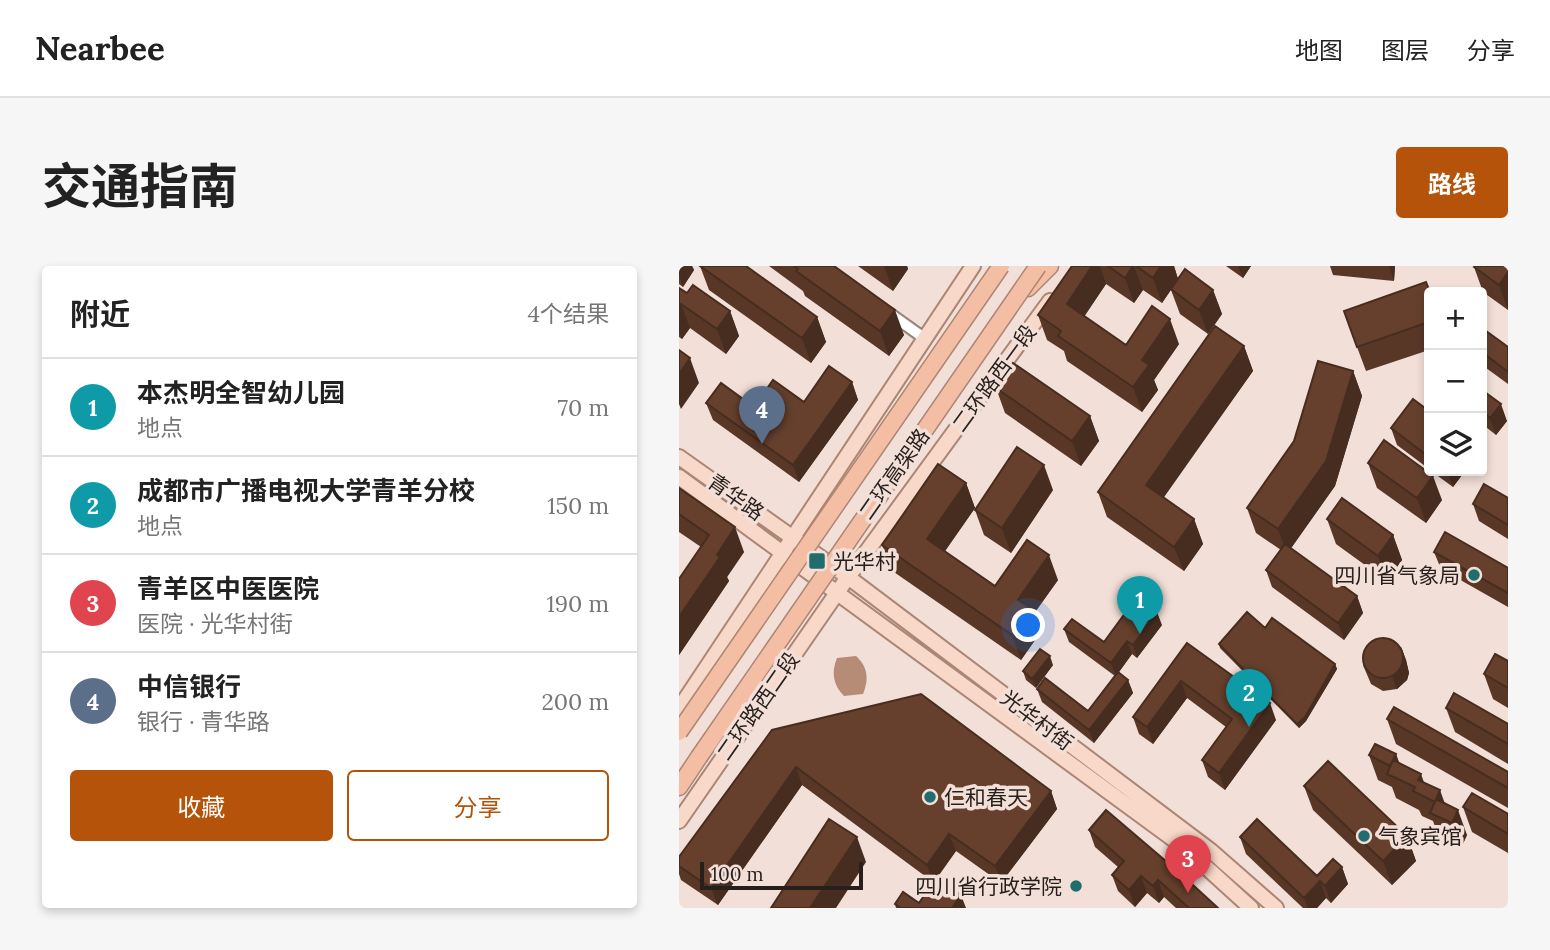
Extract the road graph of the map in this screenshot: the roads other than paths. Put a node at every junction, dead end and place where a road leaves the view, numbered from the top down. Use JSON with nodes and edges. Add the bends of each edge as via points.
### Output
{"nodes":[{"id":1,"x":973,"y":266,"type":"edge"},
{"id":2,"x":1038,"y":266,"type":"edge"},
{"id":3,"x":1050,"y":266,"type":"edge"},
{"id":4,"x":999,"y":269,"type":"edge"},
{"id":5,"x":1059,"y":288,"type":"edge"},
{"id":6,"x":879,"y":306,"type":"edge"},
{"id":7,"x":1009,"y":308,"type":"junction"},
{"id":8,"x":924,"y":338,"type":"junction"},
{"id":9,"x":679,"y":457,"type":"edge"},
{"id":10,"x":679,"y":477,"type":"edge"},
{"id":11,"x":794,"y":537,"type":"junction"},
{"id":12,"x":783,"y":553,"type":"junction"},
{"id":13,"x":848,"y":577,"type":"junction"},
{"id":14,"x":838,"y":592,"type":"junction"},
{"id":15,"x":679,"y":709,"type":"edge"},
{"id":16,"x":679,"y":732,"type":"edge"},
{"id":17,"x":679,"y":787,"type":"edge"},
{"id":18,"x":679,"y":821,"type":"edge"},
{"id":19,"x":1251,"y":908,"type":"edge"},
{"id":20,"x":1276,"y":908,"type":"edge"}],
"edges":[{"from":1,"to":8,"type":"main road"},
{"from":2,"to":7,"type":"highway","name":"二环高架路","bridge":true},
{"from":3,"to":7,"type":"highway","bridge":true},
{"from":4,"to":16,"type":"highway","name":"二环高架路","bridge":true},
{"from":5,"to":13,"type":"main road","name":"二环路西一段"},
{"from":6,"to":8,"type":"street"},
{"from":7,"to":17,"type":"highway","name":"二环高架路","bridge":true},
{"from":8,"to":11,"type":"main road"},
{"from":9,"to":11,"type":"main road","name":"青华路"},
{"from":10,"to":12,"type":"main road","name":"青华路"},
{"from":11,"to":12,"type":"main road"},
{"from":11,"to":13,"type":"main road","name":"光华村街"},
{"from":12,"to":14,"type":"main road","name":"光华村街"},
{"from":12,"to":15,"type":"main road"},
{"from":13,"to":14,"type":"main road","name":"二环路西一段"},
{"from":13,"to":20,"type":"main road","name":"光华村街","via":[[1211,851]]},
{"from":14,"to":18,"type":"main road","name":"二环路西二段"},
{"from":14,"to":19,"type":"main road","name":"光华村街","via":[[1184,847]]}]}
